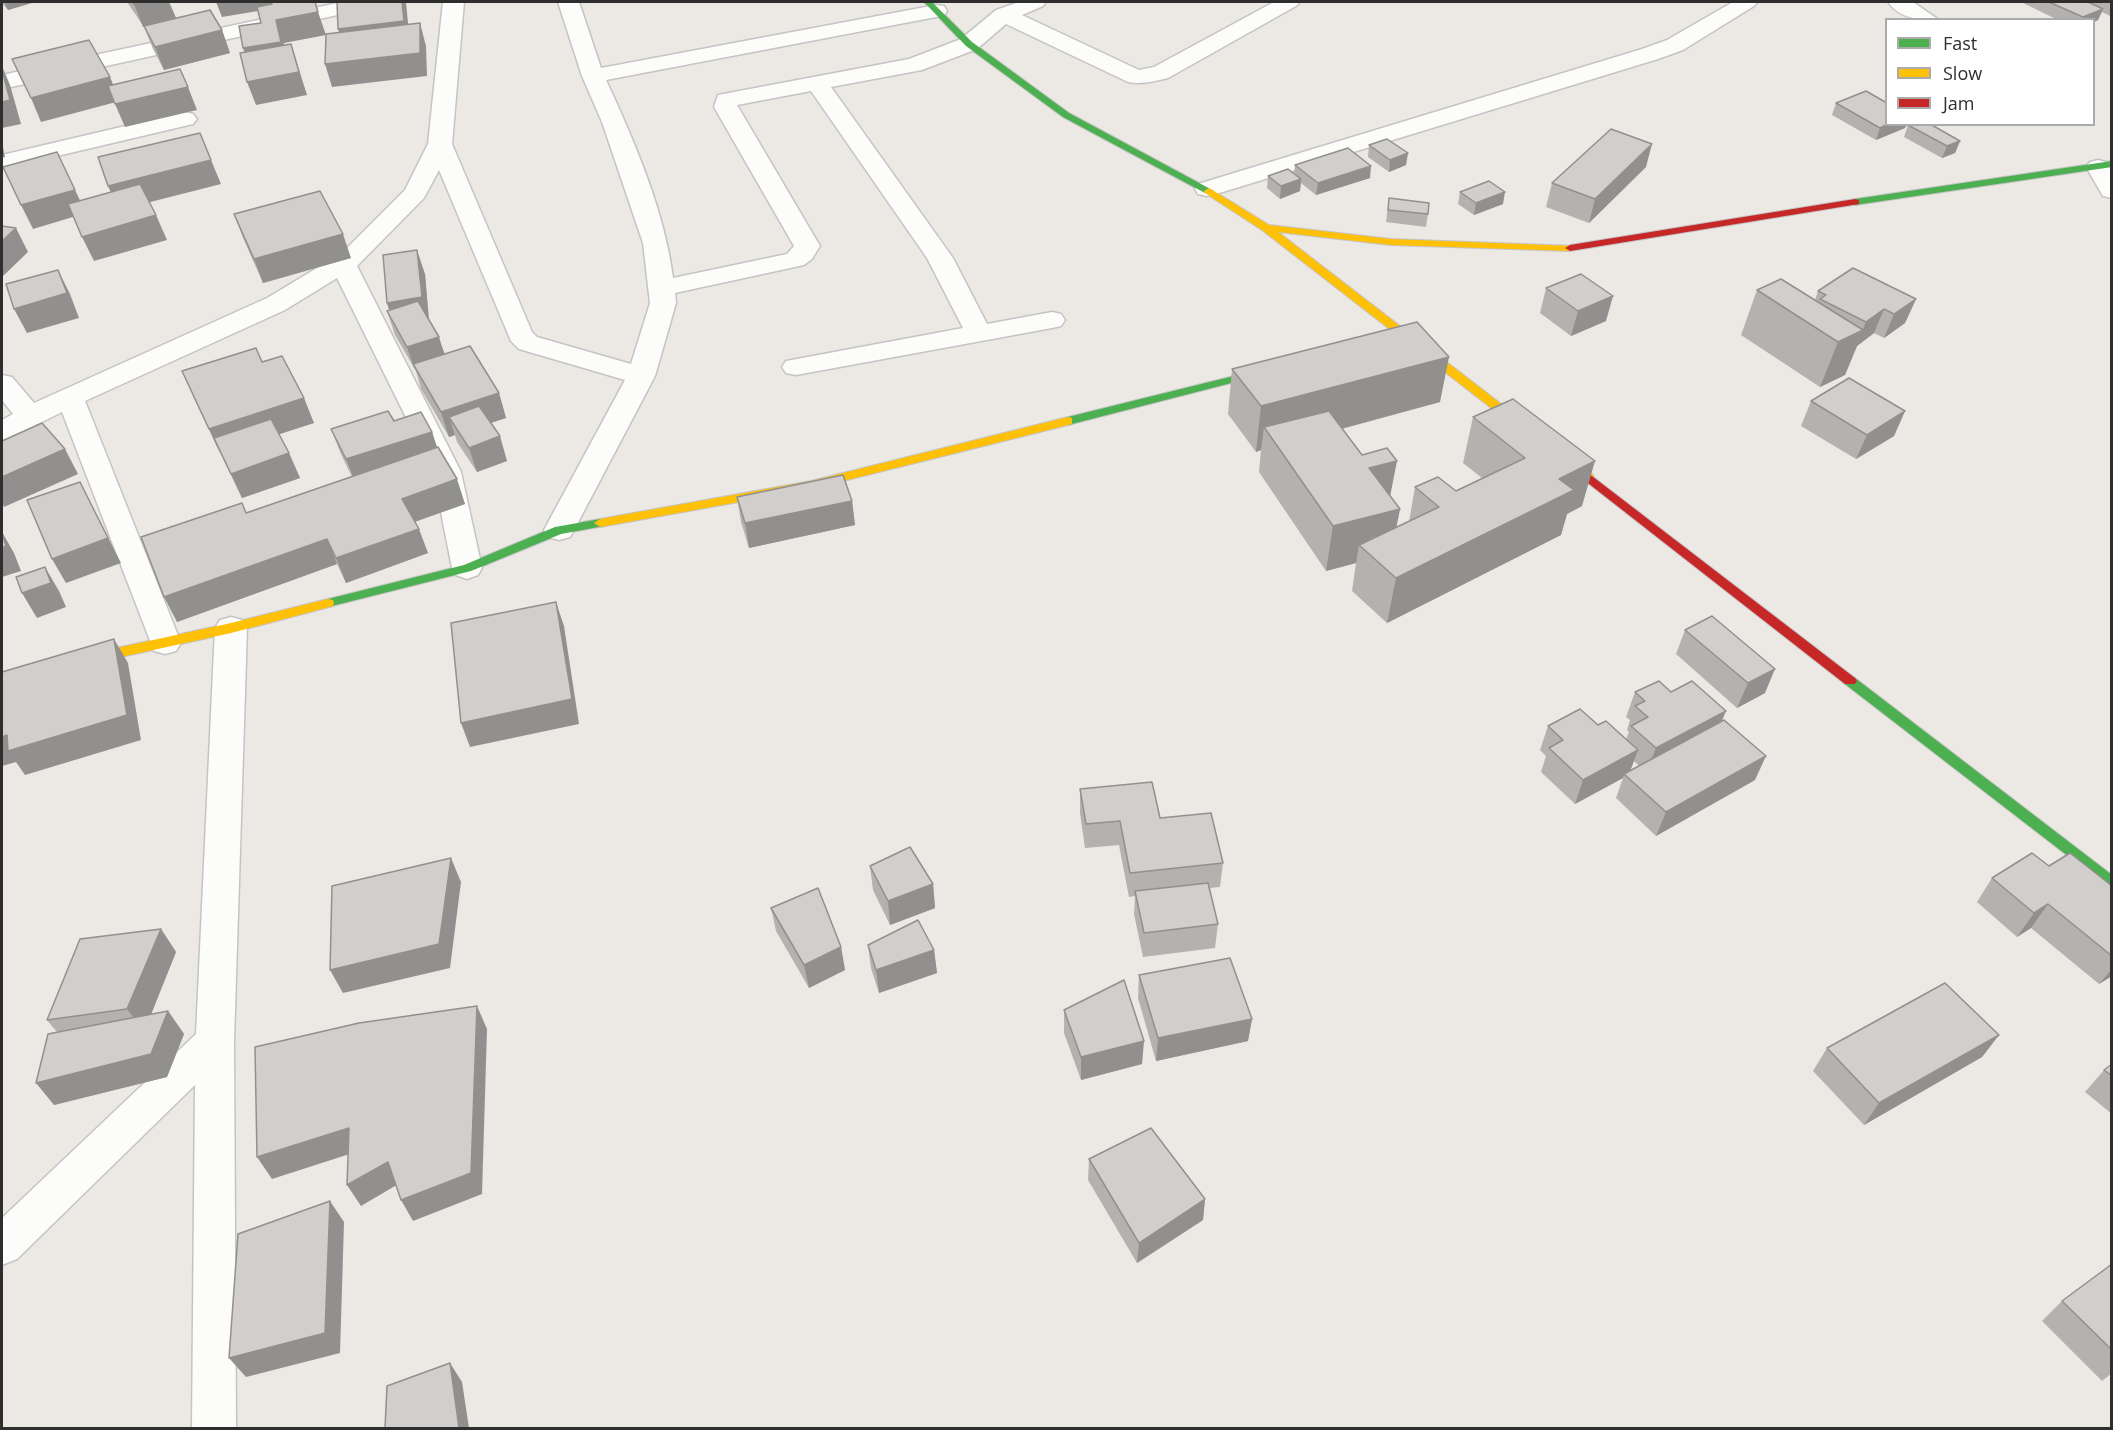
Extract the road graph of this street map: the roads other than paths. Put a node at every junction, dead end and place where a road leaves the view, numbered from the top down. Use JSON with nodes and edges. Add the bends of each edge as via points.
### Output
{"nodes":[{"id":1,"x":369,"y":2,"type":"edge"},
{"id":2,"x":453,"y":2,"type":"edge"},
{"id":3,"x":568,"y":2,"type":"edge"},
{"id":4,"x":1036,"y":2,"type":"edge"},
{"id":5,"x":1289,"y":2,"type":"edge"},
{"id":6,"x":1741,"y":2,"type":"edge"},
{"id":7,"x":1899,"y":2,"type":"edge"},
{"id":8,"x":932,"y":6,"type":"edge"},
{"id":9,"x":1005,"y":15,"type":"junction"},
{"id":10,"x":1926,"y":18,"type":"edge"},
{"id":11,"x":969,"y":44,"type":"junction"},
{"id":12,"x":593,"y":76,"type":"junction"},
{"id":13,"x":2,"y":82,"type":"edge"},
{"id":14,"x":817,"y":84,"type":"junction"},
{"id":15,"x":185,"y":118,"type":"dead end"},
{"id":16,"x":440,"y":144,"type":"junction"},
{"id":17,"x":2,"y":162,"type":"edge"},
{"id":18,"x":2105,"y":166,"type":"edge"},
{"id":19,"x":1206,"y":189,"type":"junction"},
{"id":20,"x":2112,"y":192,"type":"edge"},
{"id":21,"x":1266,"y":228,"type":"junction"},
{"id":22,"x":343,"y":264,"type":"junction"},
{"id":23,"x":661,"y":288,"type":"junction"},
{"id":24,"x":1052,"y":320,"type":"dead end"},
{"id":25,"x":979,"y":333,"type":"junction"},
{"id":26,"x":1406,"y":335,"type":"junction"},
{"id":27,"x":1383,"y":341,"type":"edge"},
{"id":28,"x":1282,"y":367,"type":"edge"},
{"id":29,"x":796,"y":368,"type":"dead end"},
{"id":30,"x":641,"y":376,"type":"junction"},
{"id":31,"x":2,"y":383,"type":"edge"},
{"id":32,"x":70,"y":398,"type":"junction"},
{"id":33,"x":30,"y":416,"type":"junction"},
{"id":34,"x":2,"y":431,"type":"edge"},
{"id":35,"x":559,"y":530,"type":"junction"},
{"id":36,"x":467,"y":568,"type":"junction"},
{"id":37,"x":231,"y":627,"type":"junction"},
{"id":38,"x":165,"y":643,"type":"junction"},
{"id":39,"x":2,"y":678,"type":"edge"},
{"id":40,"x":2112,"y":884,"type":"edge"},
{"id":41,"x":214,"y":1041,"type":"junction"},
{"id":42,"x":2,"y":1245,"type":"edge"},
{"id":43,"x":214,"y":1428,"type":"edge"}],
"edges":[{"from":1,"to":13,"type":"street"},
{"from":2,"to":16,"type":"street"},
{"from":3,"to":12,"type":"street"},
{"from":4,"to":9,"type":"street"},
{"from":5,"to":9,"type":"street","via":[[1160,73],[1136,77]]},
{"from":6,"to":19,"type":"street","via":[[1675,45],[1650,54]]},
{"from":7,"to":10,"type":"street"},
{"from":8,"to":11,"type":"street"},
{"from":8,"to":12,"type":"street"},
{"from":9,"to":11,"type":"street"},
{"from":11,"to":14,"type":"street","via":[[914,65]]},
{"from":11,"to":19,"type":"street","via":[[1066,115]]},
{"from":12,"to":23,"type":"street","via":[[614,122],[656,243]]},
{"from":14,"to":23,"type":"street","via":[[726,100],[725,107],[807,246],[803,254],[795,260]]},
{"from":14,"to":25,"type":"street","via":[[940,258]]},
{"from":15,"to":17,"type":"street"},
{"from":16,"to":22,"type":"street","via":[[415,193]]},
{"from":16,"to":30,"type":"street","via":[[520,335],[528,343]]},
{"from":18,"to":20,"type":"street"},
{"from":18,"to":21,"type":"street","via":[[1564,249],[1391,242]]},
{"from":19,"to":21,"type":"street"},
{"from":21,"to":26,"type":"street"},
{"from":22,"to":32,"type":"street","via":[[276,304]]},
{"from":22,"to":36,"type":"street","via":[[447,472]]},
{"from":23,"to":30,"type":"street","via":[[663,303]]},
{"from":24,"to":25,"type":"street"},
{"from":25,"to":29,"type":"street"},
{"from":26,"to":27,"type":"street"},
{"from":26,"to":40,"type":"street"},
{"from":28,"to":35,"type":"street","via":[[811,484]]},
{"from":30,"to":35,"type":"street"},
{"from":31,"to":33,"type":"street"},
{"from":32,"to":33,"type":"street"},
{"from":32,"to":38,"type":"street"},
{"from":33,"to":34,"type":"street"},
{"from":35,"to":36,"type":"street"},
{"from":36,"to":37,"type":"street"},
{"from":37,"to":38,"type":"street"},
{"from":37,"to":41,"type":"street"},
{"from":38,"to":39,"type":"street"},
{"from":41,"to":42,"type":"street"},
{"from":41,"to":43,"type":"street"}]}
